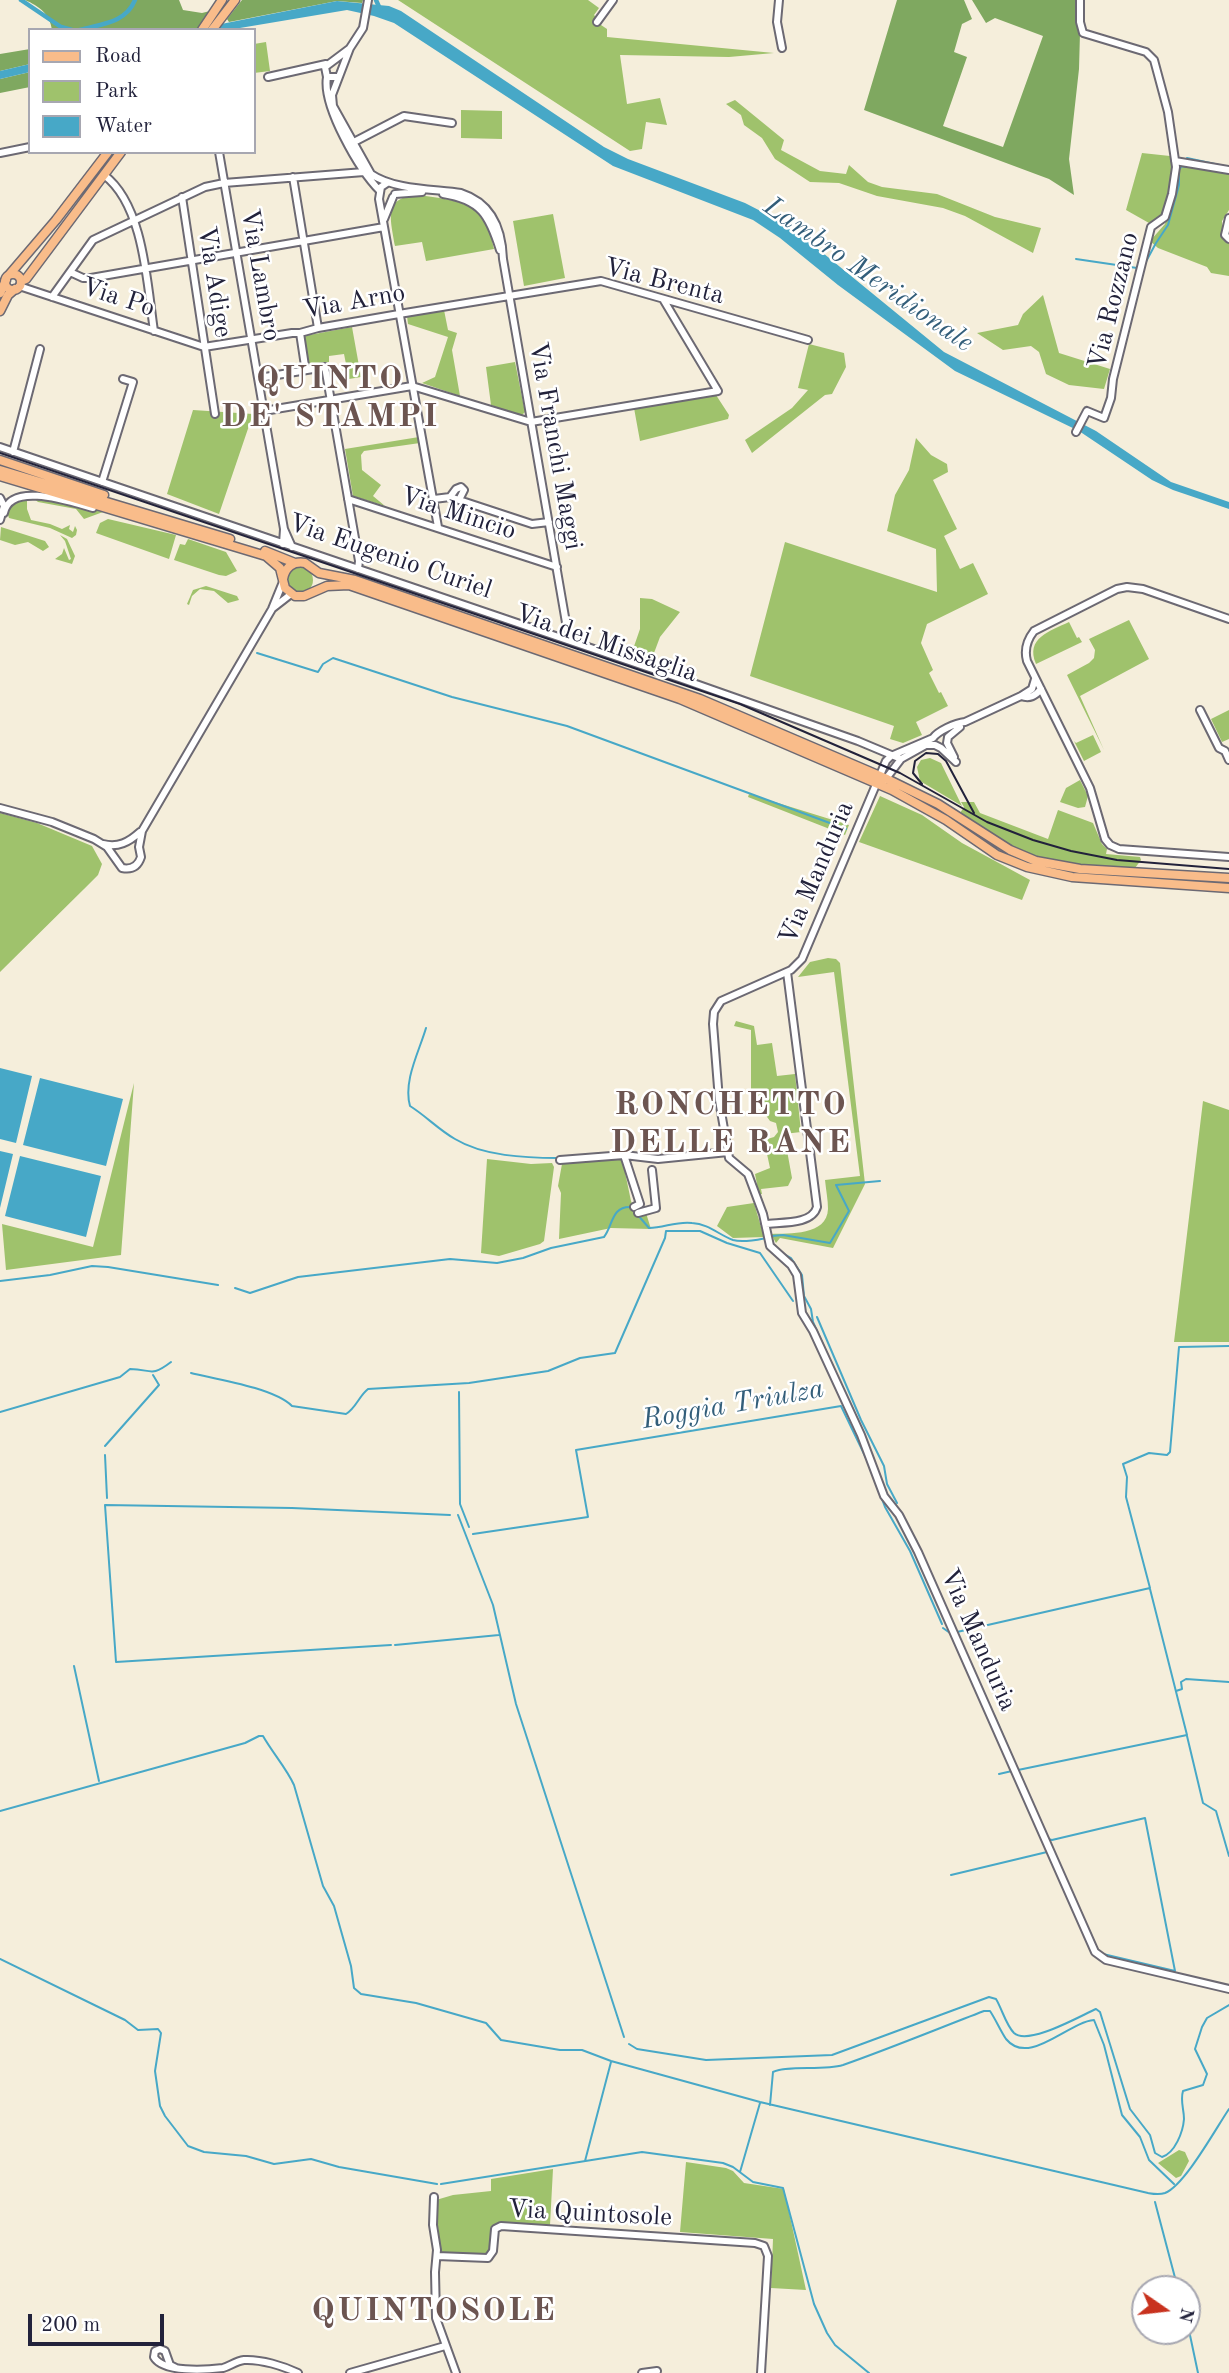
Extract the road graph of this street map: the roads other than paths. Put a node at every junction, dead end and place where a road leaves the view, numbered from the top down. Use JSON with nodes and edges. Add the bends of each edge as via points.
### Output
{"nodes":[{"id":1,"x":368,"y":0,"type":"edge"},
{"id":2,"x":613,"y":0,"type":"edge"},
{"id":3,"x":779,"y":0,"type":"edge"},
{"id":4,"x":1080,"y":0,"type":"edge"},
{"id":5,"x":221,"y":2,"type":"edge"},
{"id":6,"x":233,"y":3,"type":"edge"},
{"id":7,"x":597,"y":22,"type":"dead end"},
{"id":8,"x":203,"y":28,"type":"edge"},
{"id":9,"x":214,"y":28,"type":"edge"},
{"id":10,"x":350,"y":48,"type":"junction"},
{"id":11,"x":782,"y":48,"type":"dead end"},
{"id":12,"x":330,"y":63,"type":"junction"},
{"id":13,"x":312,"y":66,"type":"junction"},
{"id":14,"x":341,"y":70,"type":"junction"},
{"id":15,"x":326,"y":75,"type":"junction"},
{"id":16,"x":268,"y":77,"type":"dead end"},
{"id":17,"x":337,"y":78,"type":"junction"},
{"id":18,"x":452,"y":123,"type":"dead end"},
{"id":19,"x":351,"y":144,"type":"junction"},
{"id":20,"x":28,"y":146,"type":"edge"},
{"id":21,"x":0,"y":153,"type":"edge"},
{"id":22,"x":106,"y":154,"type":"edge"},
{"id":23,"x":120,"y":154,"type":"edge"},
{"id":24,"x":219,"y":154,"type":"edge"},
{"id":25,"x":1175,"y":161,"type":"junction"},
{"id":26,"x":1229,"y":170,"type":"edge"},
{"id":27,"x":363,"y":172,"type":"junction"},
{"id":28,"x":104,"y":175,"type":"junction"},
{"id":29,"x":293,"y":177,"type":"junction"},
{"id":30,"x":224,"y":183,"type":"junction"},
{"id":31,"x":390,"y":184,"type":"junction"},
{"id":32,"x":380,"y":193,"type":"junction"},
{"id":33,"x":394,"y":196,"type":"junction"},
{"id":34,"x":181,"y":197,"type":"junction"},
{"id":35,"x":1229,"y":218,"type":"edge"},
{"id":36,"x":135,"y":219,"type":"junction"},
{"id":37,"x":384,"y":224,"type":"junction"},
{"id":38,"x":1229,"y":239,"type":"edge"},
{"id":39,"x":304,"y":240,"type":"junction"},
{"id":40,"x":237,"y":252,"type":"junction"},
{"id":41,"x":503,"y":258,"type":"junction"},
{"id":42,"x":191,"y":260,"type":"junction"},
{"id":43,"x":144,"y":268,"type":"junction"},
{"id":44,"x":70,"y":272,"type":"junction"},
{"id":45,"x":5,"y":278,"type":"edge"},
{"id":46,"x":18,"y":285,"type":"junction"},
{"id":47,"x":0,"y":293,"type":"edge"},
{"id":48,"x":509,"y":296,"type":"junction"},
{"id":49,"x":52,"y":297,"type":"junction"},
{"id":50,"x":663,"y":299,"type":"junction"},
{"id":51,"x":0,"y":311,"type":"edge"},
{"id":52,"x":399,"y":313,"type":"junction"},
{"id":53,"x":318,"y":328,"type":"junction"},
{"id":54,"x":154,"y":331,"type":"junction"},
{"id":55,"x":300,"y":333,"type":"junction"},
{"id":56,"x":252,"y":339,"type":"junction"},
{"id":57,"x":808,"y":340,"type":"dead end"},
{"id":58,"x":204,"y":347,"type":"junction"},
{"id":59,"x":40,"y":349,"type":"dead end"},
{"id":60,"x":307,"y":369,"type":"junction"},
{"id":61,"x":259,"y":378,"type":"junction"},
{"id":62,"x":122,"y":379,"type":"dead end"},
{"id":63,"x":412,"y":386,"type":"junction"},
{"id":64,"x":330,"y":399,"type":"junction"},
{"id":65,"x":264,"y":411,"type":"junction"},
{"id":66,"x":215,"y":414,"type":"dead end"},
{"id":67,"x":531,"y":422,"type":"junction"},
{"id":68,"x":1076,"y":432,"type":"dead end"},
{"id":69,"x":0,"y":447,"type":"edge"},
{"id":70,"x":13,"y":452,"type":"junction"},
{"id":71,"x":0,"y":460,"type":"edge"},
{"id":72,"x":0,"y":470,"type":"edge"},
{"id":73,"x":0,"y":476,"type":"edge"},
{"id":74,"x":102,"y":482,"type":"junction"},
{"id":75,"x":450,"y":497,"type":"junction"},
{"id":76,"x":0,"y":498,"type":"edge"},
{"id":77,"x":348,"y":499,"type":"junction"},
{"id":78,"x":434,"y":499,"type":"junction"},
{"id":79,"x":459,"y":500,"type":"junction"},
{"id":80,"x":4,"y":513,"type":"junction"},
{"id":81,"x":117,"y":514,"type":"dead end"},
{"id":82,"x":169,"y":519,"type":"junction"},
{"id":83,"x":0,"y":520,"type":"edge"},
{"id":84,"x":549,"y":522,"type":"junction"},
{"id":85,"x":438,"y":527,"type":"junction"},
{"id":86,"x":284,"y":529,"type":"junction"},
{"id":87,"x":274,"y":540,"type":"junction"},
{"id":88,"x":283,"y":544,"type":"junction"},
{"id":89,"x":292,"y":547,"type":"junction"},
{"id":90,"x":295,"y":563,"type":"junction"},
{"id":91,"x":557,"y":567,"type":"junction"},
{"id":92,"x":358,"y":569,"type":"junction"},
{"id":93,"x":314,"y":570,"type":"junction"},
{"id":94,"x":283,"y":580,"type":"junction"},
{"id":95,"x":313,"y":590,"type":"junction"},
{"id":96,"x":291,"y":594,"type":"junction"},
{"id":97,"x":272,"y":609,"type":"junction"},
{"id":98,"x":1229,"y":619,"type":"edge"},
{"id":99,"x":569,"y":640,"type":"junction"},
{"id":100,"x":1035,"y":679,"type":"junction"},
{"id":101,"x":1041,"y":689,"type":"junction"},
{"id":102,"x":1033,"y":692,"type":"junction"},
{"id":103,"x":1046,"y":701,"type":"junction"},
{"id":104,"x":1200,"y":710,"type":"dead end"},
{"id":105,"x":858,"y":741,"type":"junction"},
{"id":106,"x":891,"y":755,"type":"junction"},
{"id":107,"x":900,"y":755,"type":"junction"},
{"id":108,"x":1229,"y":760,"type":"edge"},
{"id":109,"x":881,"y":779,"type":"junction"},
{"id":110,"x":0,"y":808,"type":"edge"},
{"id":111,"x":142,"y":831,"type":"junction"},
{"id":112,"x":130,"y":841,"type":"junction"},
{"id":113,"x":103,"y":844,"type":"junction"},
{"id":114,"x":118,"y":845,"type":"junction"},
{"id":115,"x":139,"y":848,"type":"junction"},
{"id":116,"x":114,"y":856,"type":"junction"},
{"id":117,"x":1229,"y":857,"type":"edge"},
{"id":118,"x":1229,"y":878,"type":"edge"},
{"id":119,"x":1229,"y":888,"type":"edge"},
{"id":120,"x":787,"y":972,"type":"junction"},
{"id":121,"x":727,"y":1152,"type":"junction"},
{"id":122,"x":624,"y":1155,"type":"junction"},
{"id":123,"x":560,"y":1160,"type":"dead end"},
{"id":124,"x":652,"y":1170,"type":"dead end"},
{"id":125,"x":654,"y":1191,"type":"junction"},
{"id":126,"x":637,"y":1193,"type":"junction"},
{"id":127,"x":765,"y":1224,"type":"junction"},
{"id":128,"x":1229,"y":1989,"type":"edge"},
{"id":129,"x":434,"y":2197,"type":"dead end"},
{"id":130,"x":438,"y":2256,"type":"junction"},
{"id":131,"x":445,"y":2346,"type":"junction"},
{"id":132,"x":176,"y":2368,"type":"dead end"},
{"id":133,"x":226,"y":2370,"type":"edge"},
{"id":134,"x":657,"y":2371,"type":"dead end"},
{"id":135,"x":298,"y":2373,"type":"edge"},
{"id":136,"x":349,"y":2373,"type":"edge"},
{"id":137,"x":456,"y":2373,"type":"edge"},
{"id":138,"x":642,"y":2373,"type":"edge"},
{"id":139,"x":761,"y":2373,"type":"edge"}],
"edges":[{"from":1,"to":10,"type":"street","via":[[363,28]]},
{"from":2,"to":7,"type":"street"},
{"from":3,"to":11,"type":"street"},
{"from":4,"to":25,"type":"street","name":"Via Rozzano","via":[[1083,33],[1143,51],[1154,60]]},
{"from":5,"to":8,"type":"main road"},
{"from":6,"to":9,"type":"main road"},
{"from":10,"to":12,"type":"street"},
{"from":10,"to":14,"type":"street"},
{"from":12,"to":13,"type":"street"},
{"from":12,"to":14,"type":"street","via":[[339,64]]},
{"from":12,"to":15,"type":"street"},
{"from":13,"to":15,"type":"street"},
{"from":13,"to":16,"type":"street"},
{"from":14,"to":17,"type":"street"},
{"from":15,"to":17,"type":"street"},
{"from":15,"to":19,"type":"street","via":[[328,102]]},
{"from":17,"to":19,"type":"street","via":[[333,106]]},
{"from":18,"to":19,"type":"street","via":[[404,116]]},
{"from":19,"to":27,"type":"street"},
{"from":19,"to":31,"type":"street","via":[[371,174]]},
{"from":20,"to":21,"type":"street"},
{"from":22,"to":45,"type":"main road"},
{"from":23,"to":28,"type":"main road"},
{"from":24,"to":30,"type":"street","name":"Via Lambro"},
{"from":25,"to":26,"type":"street"},
{"from":25,"to":68,"type":"street","name":"Via Rozzano","via":[[1172,194],[1165,217],[1151,227],[1104,418],[1088,411]]},
{"from":27,"to":29,"type":"street"},
{"from":27,"to":32,"type":"street"},
{"from":28,"to":36,"type":"street","via":[[117,186]]},
{"from":28,"to":46,"type":"main road"},
{"from":29,"to":30,"type":"street"},
{"from":29,"to":39,"type":"street"},
{"from":30,"to":34,"type":"street"},
{"from":30,"to":40,"type":"street","name":"Via Lambro"},
{"from":31,"to":32,"type":"street","via":[[381,187]]},
{"from":31,"to":33,"type":"street"},
{"from":31,"to":41,"type":"street","name":"Via Franchi Maggi","via":[[471,196],[495,218]]},
{"from":32,"to":33,"type":"street","name":"Via Franchi Maggi","via":[[386,199]]},
{"from":32,"to":37,"type":"street"},
{"from":33,"to":37,"type":"street"},
{"from":33,"to":41,"type":"street","name":"Via Franchi Maggi","via":[[416,191],[470,202],[491,222]]},
{"from":34,"to":36,"type":"street"},
{"from":34,"to":42,"type":"street","name":"Via Adige"},
{"from":35,"to":38,"type":"street","via":[[1225,234]]},
{"from":36,"to":43,"type":"street"},
{"from":36,"to":44,"type":"street","via":[[93,240]]},
{"from":37,"to":39,"type":"street"},
{"from":37,"to":52,"type":"street"},
{"from":39,"to":40,"type":"street"},
{"from":39,"to":53,"type":"street"},
{"from":40,"to":42,"type":"street"},
{"from":40,"to":56,"type":"street","name":"Via Lambro"},
{"from":41,"to":48,"type":"street","name":"Via Franchi Maggi"},
{"from":42,"to":43,"type":"street"},
{"from":42,"to":58,"type":"street","name":"Via Adige"},
{"from":43,"to":44,"type":"street","via":[[91,278]]},
{"from":43,"to":54,"type":"street"},
{"from":44,"to":49,"type":"street"},
{"from":45,"to":46,"type":"main road","via":[[9,288]]},
{"from":45,"to":47,"type":"main road"},
{"from":46,"to":49,"type":"street","name":"Via Po"},
{"from":46,"to":51,"type":"main road"},
{"from":48,"to":50,"type":"street","name":"Via Brenta","via":[[601,281]]},
{"from":48,"to":52,"type":"street","name":"Via Arno"},
{"from":48,"to":67,"type":"street","name":"Via Franchi Maggi"},
{"from":49,"to":54,"type":"street","name":"Via Po"},
{"from":50,"to":57,"type":"street","name":"Via Brenta"},
{"from":50,"to":67,"type":"street","via":[[718,391]]},
{"from":52,"to":53,"type":"street","name":"Via Arno"},
{"from":52,"to":63,"type":"street"},
{"from":53,"to":55,"type":"street","name":"Via Arno"},
{"from":54,"to":58,"type":"street","name":"Via Po"},
{"from":55,"to":56,"type":"street","name":"Via Arno"},
{"from":55,"to":60,"type":"street"},
{"from":56,"to":58,"type":"street","name":"Via Arno"},
{"from":56,"to":61,"type":"street","name":"Via Lambro"},
{"from":58,"to":66,"type":"street","name":"Via Adige"},
{"from":59,"to":70,"type":"street"},
{"from":60,"to":61,"type":"street"},
{"from":60,"to":64,"type":"street","via":[[325,367]]},
{"from":61,"to":65,"type":"street","name":"Via Lambro"},
{"from":62,"to":74,"type":"street","via":[[133,383]]},
{"from":63,"to":64,"type":"street"},
{"from":63,"to":67,"type":"street"},
{"from":63,"to":78,"type":"street"},
{"from":64,"to":65,"type":"street"},
{"from":64,"to":77,"type":"street"},
{"from":65,"to":86,"type":"street","name":"Via Lambro"},
{"from":67,"to":84,"type":"street","name":"Via Franchi Maggi"},
{"from":69,"to":70,"type":"street","name":"Via Eugenio Curiel"},
{"from":70,"to":74,"type":"street","name":"Via Eugenio Curiel"},
{"from":71,"to":82,"type":"main road"},
{"from":72,"to":82,"type":"main road","name":"Via Eugenio Curiel"},
{"from":73,"to":94,"type":"main road","name":"Via Eugenio Curiel","via":[[266,556],[280,568]]},
{"from":74,"to":87,"type":"street","name":"Via Eugenio Curiel"},
{"from":75,"to":78,"type":"street"},
{"from":75,"to":79,"type":"street"},
{"from":75,"to":79,"type":"street","via":[[461,487]]},
{"from":76,"to":80,"type":"street"},
{"from":77,"to":85,"type":"street","name":"Via Mincio"},
{"from":77,"to":92,"type":"street"},
{"from":78,"to":85,"type":"street"},
{"from":79,"to":84,"type":"street","via":[[532,524]]},
{"from":80,"to":81,"type":"street","via":[[10,500],[26,495]]},
{"from":80,"to":83,"type":"street"},
{"from":82,"to":90,"type":"main road","name":"Via Eugenio Curiel"},
{"from":84,"to":91,"type":"street","name":"Via Franchi Maggi"},
{"from":85,"to":91,"type":"street","name":"Via Mincio"},
{"from":86,"to":87,"type":"street"},
{"from":86,"to":88,"type":"street"},
{"from":86,"to":89,"type":"street"},
{"from":87,"to":88,"type":"street","name":"Via Eugenio Curiel"},
{"from":88,"to":89,"type":"street","name":"Via Eugenio Curiel"},
{"from":89,"to":92,"type":"street","name":"Via Eugenio Curiel"},
{"from":90,"to":93,"type":"main road","name":"Via dei Missaglia"},
{"from":90,"to":94,"type":"main road"},
{"from":91,"to":99,"type":"street","name":"Via Franchi Maggi"},
{"from":92,"to":99,"type":"street","name":"Via Eugenio Curiel"},
{"from":93,"to":95,"type":"main road"},
{"from":93,"to":109,"type":"main road","name":"Via dei Missaglia","via":[[668,687]]},
{"from":94,"to":96,"type":"main road"},
{"from":94,"to":97,"type":"street"},
{"from":95,"to":96,"type":"main road","name":"Via dei Missaglia","via":[[302,596]]},
{"from":95,"to":109,"type":"main road","name":"Via dei Missaglia","via":[[349,585],[680,699]]},
{"from":96,"to":97,"type":"street"},
{"from":97,"to":111,"type":"street"},
{"from":98,"to":100,"type":"street","via":[[1143,589],[1117,589],[1032,634],[1026,657]]},
{"from":99,"to":105,"type":"street","name":"Via Eugenio Curiel"},
{"from":100,"to":101,"type":"street"},
{"from":100,"to":102,"type":"street"},
{"from":101,"to":102,"type":"street"},
{"from":101,"to":103,"type":"street"},
{"from":102,"to":103,"type":"street"},
{"from":102,"to":107,"type":"street","via":[[965,722],[941,741]]},
{"from":103,"to":117,"type":"street","via":[[1090,788],[1107,843],[1119,849]]},
{"from":104,"to":108,"type":"street"},
{"from":105,"to":106,"type":"street"},
{"from":105,"to":107,"type":"street"},
{"from":106,"to":107,"type":"street"},
{"from":106,"to":109,"type":"street"},
{"from":107,"to":109,"type":"street"},
{"from":109,"to":118,"type":"main road","name":"Via dei Missaglia","via":[[938,804],[1010,850],[1037,861],[1080,869]]},
{"from":109,"to":119,"type":"main road","name":"Via dei Missaglia","via":[[997,855],[1041,872]]},
{"from":109,"to":120,"type":"street","name":"Via Manduria","via":[[805,953]]},
{"from":110,"to":113,"type":"street","via":[[52,822]]},
{"from":111,"to":112,"type":"street"},
{"from":111,"to":115,"type":"street"},
{"from":112,"to":114,"type":"street"},
{"from":112,"to":115,"type":"street"},
{"from":113,"to":114,"type":"street"},
{"from":113,"to":116,"type":"street"},
{"from":114,"to":116,"type":"street"},
{"from":115,"to":116,"type":"street","via":[[141,857],[132,868],[118,865]]},
{"from":120,"to":121,"type":"street","name":"Via Manduria","via":[[721,1002],[715,1010],[719,1100]]},
{"from":120,"to":127,"type":"street","name":"Via Manduria","via":[[817,1206],[808,1218]]},
{"from":121,"to":122,"type":"street","via":[[658,1158]]},
{"from":121,"to":127,"type":"street","name":"Via Manduria","via":[[747,1173]]},
{"from":122,"to":123,"type":"street"},
{"from":122,"to":126,"type":"street"},
{"from":124,"to":125,"type":"street"},
{"from":125,"to":126,"type":"street"},
{"from":125,"to":126,"type":"street","via":[[656,1209],[636,1210],[640,1204]]},
{"from":127,"to":128,"type":"street","name":"Via Manduria","via":[[772,1249],[797,1275],[802,1313],[861,1435],[885,1500],[899,1515],[918,1552],[1095,1952],[1106,1960]]},
{"from":129,"to":130,"type":"street"},
{"from":130,"to":131,"type":"street","via":[[436,2318]]},
{"from":130,"to":139,"type":"street","name":"Via Quintosole","via":[[488,2258],[495,2229],[501,2226],[764,2246],[768,2256]]},
{"from":131,"to":136,"type":"street"},
{"from":131,"to":137,"type":"street"},
{"from":132,"to":133,"type":"street"},
{"from":133,"to":135,"type":"street","via":[[244,2360]]},
{"from":134,"to":138,"type":"street"}]}
